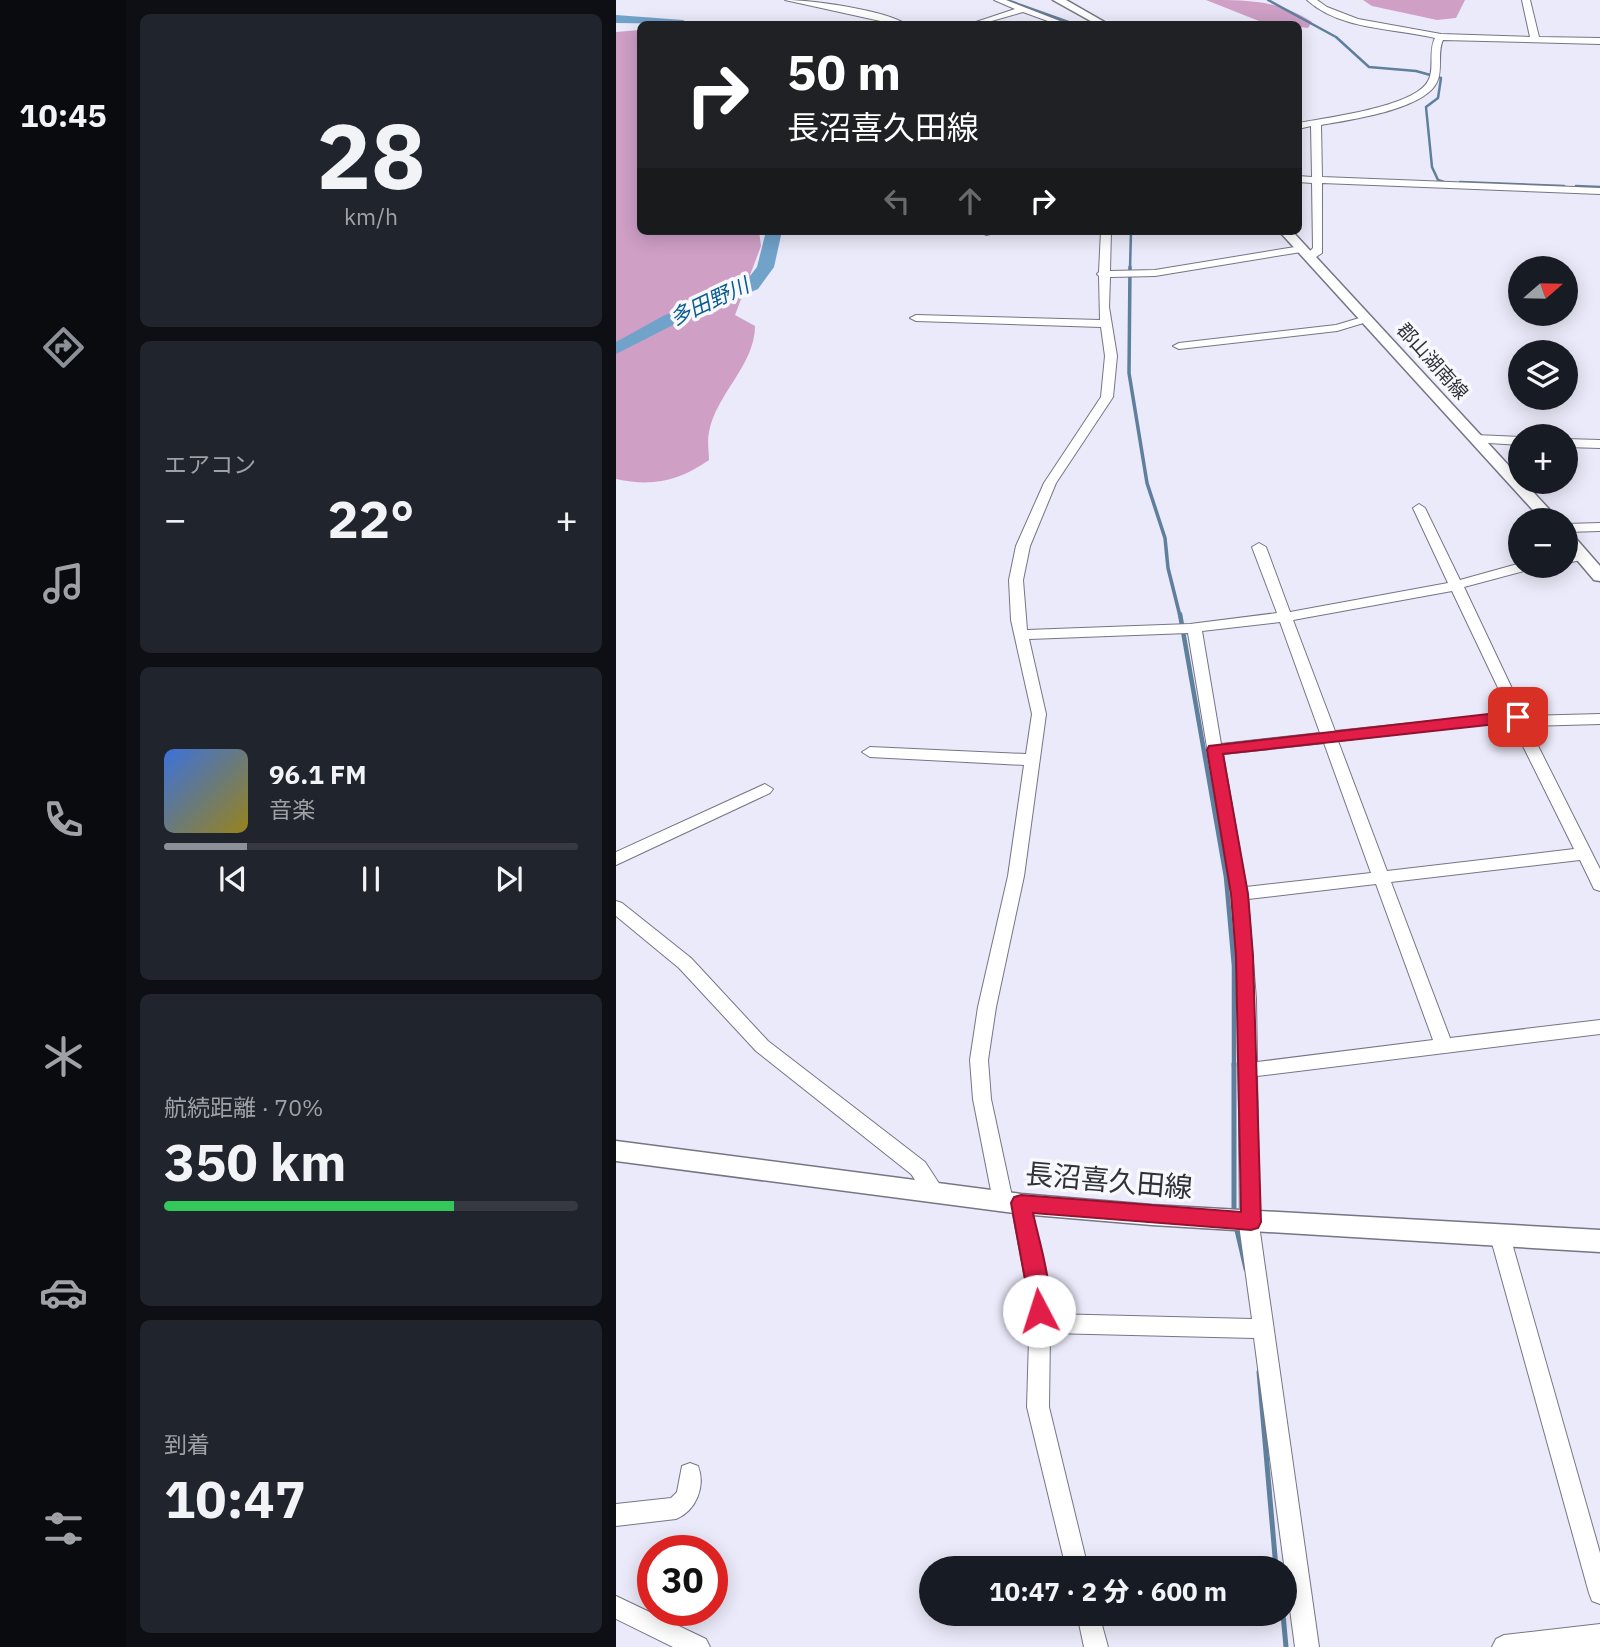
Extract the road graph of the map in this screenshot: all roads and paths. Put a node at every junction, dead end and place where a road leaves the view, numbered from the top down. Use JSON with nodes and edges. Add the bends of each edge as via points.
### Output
{"nodes":[{"id":1,"x":789,"y":0,"type":"edge"},
{"id":2,"x":998,"y":0,"type":"edge"},
{"id":3,"x":1058,"y":0,"type":"edge"},
{"id":4,"x":1311,"y":0,"type":"edge"},
{"id":5,"x":1526,"y":0,"type":"edge"},
{"id":6,"x":1024,"y":9,"type":"junction"},
{"id":7,"x":891,"y":21,"type":"edge"},
{"id":8,"x":984,"y":21,"type":"edge"},
{"id":9,"x":1056,"y":21,"type":"dead end"},
{"id":10,"x":1097,"y":21,"type":"edge"},
{"id":11,"x":1441,"y":37,"type":"junction"},
{"id":12,"x":1535,"y":39,"type":"junction"},
{"id":13,"x":1600,"y":41,"type":"edge"},
{"id":14,"x":1317,"y":122,"type":"junction"},
{"id":15,"x":1302,"y":126,"type":"edge"},
{"id":16,"x":1302,"y":179,"type":"edge"},
{"id":17,"x":1318,"y":180,"type":"junction"},
{"id":18,"x":1600,"y":191,"type":"edge"},
{"id":19,"x":1106,"y":235,"type":"edge"},
{"id":20,"x":1289,"y":235,"type":"edge"},
{"id":21,"x":1305,"y":253,"type":"junction"},
{"id":22,"x":1102,"y":274,"type":"junction"},
{"id":23,"x":916,"y":318,"type":"dead end"},
{"id":24,"x":1366,"y":319,"type":"junction"},
{"id":25,"x":1106,"y":324,"type":"junction"},
{"id":26,"x":1179,"y":346,"type":"dead end"},
{"id":27,"x":1476,"y":439,"type":"junction"},
{"id":28,"x":1508,"y":440,"type":"edge"},
{"id":29,"x":1578,"y":443,"type":"edge"},
{"id":30,"x":1600,"y":444,"type":"edge"},
{"id":31,"x":1419,"y":508,"type":"dead end"},
{"id":32,"x":1540,"y":508,"type":"edge"},
{"id":33,"x":1600,"y":527,"type":"edge"},
{"id":34,"x":1578,"y":528,"type":"edge"},
{"id":35,"x":1259,"y":547,"type":"dead end"},
{"id":36,"x":1578,"y":560,"type":"edge"},
{"id":37,"x":1508,"y":571,"type":"edge"},
{"id":38,"x":1600,"y":576,"type":"edge"},
{"id":39,"x":1456,"y":586,"type":"junction"},
{"id":40,"x":1284,"y":617,"type":"junction"},
{"id":41,"x":1194,"y":628,"type":"junction"},
{"id":42,"x":1024,"y":635,"type":"junction"},
{"id":43,"x":1600,"y":719,"type":"edge"},
{"id":44,"x":1518,"y":721,"type":"junction"},
{"id":45,"x":1328,"y":738,"type":"junction"},
{"id":46,"x":1215,"y":750,"type":"junction"},
{"id":47,"x":870,"y":752,"type":"dead end"},
{"id":48,"x":1033,"y":760,"type":"junction"},
{"id":49,"x":765,"y":789,"type":"dead end"},
{"id":50,"x":1584,"y":854,"type":"junction"},
{"id":51,"x":616,"y":859,"type":"edge"},
{"id":52,"x":1381,"y":876,"type":"junction"},
{"id":53,"x":1600,"y":885,"type":"edge"},
{"id":54,"x":1239,"y":894,"type":"junction"},
{"id":55,"x":616,"y":907,"type":"edge"},
{"id":56,"x":1600,"y":1027,"type":"edge"},
{"id":57,"x":1443,"y":1044,"type":"junction"},
{"id":58,"x":1248,"y":1070,"type":"junction"},
{"id":59,"x":616,"y":1151,"type":"edge"},
{"id":60,"x":934,"y":1191,"type":"junction"},
{"id":61,"x":1012,"y":1202,"type":"junction"},
{"id":62,"x":1251,"y":1222,"type":"junction"},
{"id":63,"x":1500,"y":1236,"type":"junction"},
{"id":64,"x":1600,"y":1241,"type":"edge"},
{"id":65,"x":1038,"y":1322,"type":"junction"},
{"id":66,"x":1263,"y":1329,"type":"junction"},
{"id":67,"x":690,"y":1474,"type":"dead end"},
{"id":68,"x":616,"y":1515,"type":"edge"},
{"id":69,"x":1074,"y":1556,"type":"edge"},
{"id":70,"x":1600,"y":1593,"type":"edge"},
{"id":71,"x":616,"y":1607,"type":"edge"},
{"id":72,"x":1091,"y":1626,"type":"edge"},
{"id":73,"x":1600,"y":1636,"type":"edge"},
{"id":74,"x":698,"y":1647,"type":"edge"},
{"id":75,"x":1096,"y":1647,"type":"edge"},
{"id":76,"x":1307,"y":1647,"type":"edge"},
{"id":77,"x":1504,"y":1647,"type":"edge"}],
"edges":[{"from":1,"to":7,"type":"street"},
{"from":2,"to":6,"type":"street"},
{"from":3,"to":10,"type":"main road"},
{"from":4,"to":11,"type":"street","via":[[1361,21]]},
{"from":5,"to":12,"type":"street"},
{"from":6,"to":8,"type":"street"},
{"from":6,"to":9,"type":"street"},
{"from":11,"to":12,"type":"street"},
{"from":11,"to":14,"type":"street","via":[[1433,82],[1421,93],[1388,107]]},
{"from":12,"to":13,"type":"street"},
{"from":14,"to":15,"type":"street"},
{"from":14,"to":17,"type":"street"},
{"from":16,"to":17,"type":"street"},
{"from":17,"to":18,"type":"street"},
{"from":17,"to":21,"type":"street","via":[[1318,248],[1315,255]]},
{"from":19,"to":22,"type":"street"},
{"from":20,"to":21,"type":"main road","name":"郡山湖南線"},
{"from":21,"to":22,"type":"street","via":[[1155,273]]},
{"from":21,"to":24,"type":"main road","name":"郡山湖南線"},
{"from":22,"to":25,"type":"street"},
{"from":23,"to":25,"type":"street"},
{"from":24,"to":26,"type":"street","via":[[1337,328]]},
{"from":24,"to":27,"type":"main road","name":"郡山湖南線"},
{"from":25,"to":42,"type":"street","via":[[1111,356],[1107,397],[1050,483],[1019,562],[1016,600]]},
{"from":27,"to":28,"type":"street"},
{"from":27,"to":32,"type":"main road","name":"郡山湖南線"},
{"from":29,"to":30,"type":"street"},
{"from":31,"to":39,"type":"street"},
{"from":33,"to":34,"type":"street"},
{"from":35,"to":40,"type":"street"},
{"from":36,"to":38,"type":"main road"},
{"from":37,"to":39,"type":"street"},
{"from":39,"to":40,"type":"street"},
{"from":39,"to":44,"type":"street"},
{"from":40,"to":41,"type":"street"},
{"from":40,"to":45,"type":"street"},
{"from":41,"to":42,"type":"street"},
{"from":41,"to":46,"type":"street"},
{"from":42,"to":48,"type":"street","via":[[1038,702]]},
{"from":43,"to":44,"type":"street"},
{"from":44,"to":45,"type":"street","via":[[1506,718]]},
{"from":44,"to":50,"type":"street"},
{"from":45,"to":46,"type":"street"},
{"from":45,"to":52,"type":"street"},
{"from":46,"to":54,"type":"street"},
{"from":47,"to":48,"type":"street"},
{"from":48,"to":61,"type":"street","via":[[1016,876],[979,1060],[982,1099]]},
{"from":49,"to":51,"type":"street"},
{"from":50,"to":52,"type":"street"},
{"from":50,"to":53,"type":"street"},
{"from":52,"to":54,"type":"street"},
{"from":52,"to":57,"type":"street"},
{"from":54,"to":58,"type":"street"},
{"from":55,"to":60,"type":"street","via":[[685,963],[762,1046],[918,1168]]},
{"from":56,"to":57,"type":"street"},
{"from":57,"to":58,"type":"street"},
{"from":58,"to":62,"type":"street"},
{"from":59,"to":60,"type":"main road","name":"長沼喜久田線"},
{"from":60,"to":61,"type":"main road","name":"長沼喜久田線"},
{"from":61,"to":62,"type":"main road","name":"長沼喜久田線"},
{"from":61,"to":65,"type":"street","via":[[1039,1292]]},
{"from":62,"to":63,"type":"main road","name":"長沼喜久田線"},
{"from":62,"to":66,"type":"street"},
{"from":63,"to":64,"type":"main road","name":"長沼喜久田線"},
{"from":63,"to":70,"type":"street"},
{"from":65,"to":66,"type":"street"},
{"from":65,"to":69,"type":"street","via":[[1038,1407]]},
{"from":66,"to":76,"type":"street"},
{"from":67,"to":68,"type":"street","via":[[687,1497],[680,1505],[665,1511]]},
{"from":71,"to":74,"type":"street"},
{"from":72,"to":75,"type":"street"},
{"from":73,"to":77,"type":"street"}]}
